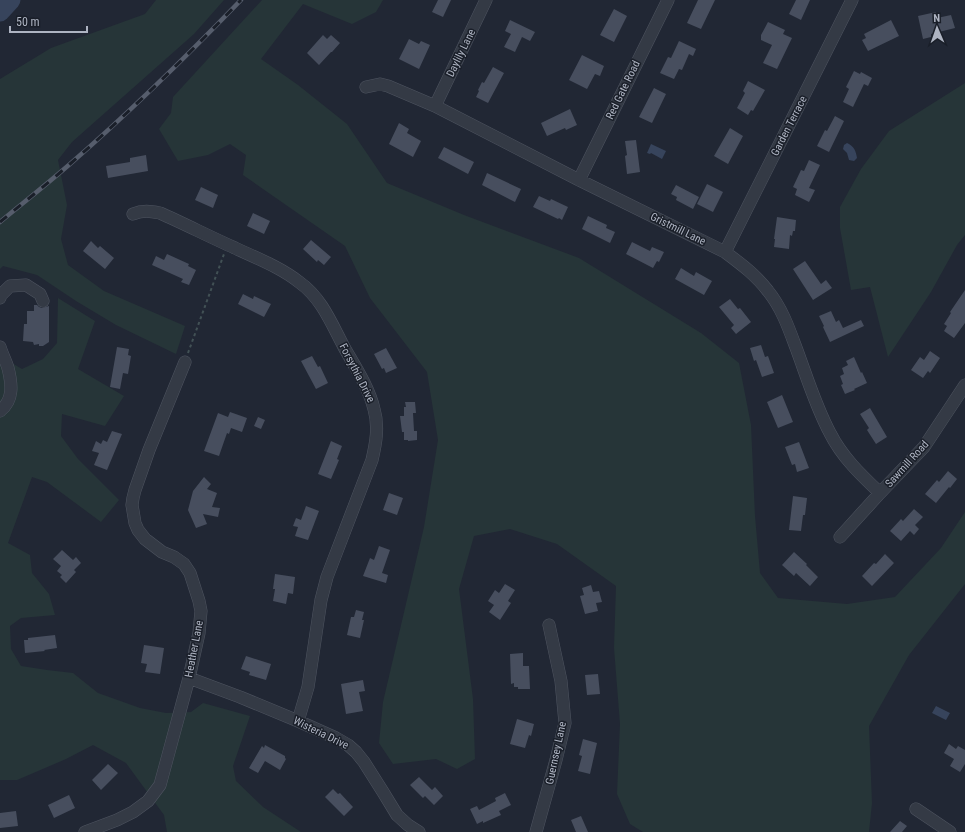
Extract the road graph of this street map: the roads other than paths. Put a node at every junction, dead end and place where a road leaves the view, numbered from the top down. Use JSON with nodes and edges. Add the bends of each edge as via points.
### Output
{"nodes":[{"id":1,"x":486,"y":0,"type":"edge"},
{"id":2,"x":668,"y":0,"type":"edge"},
{"id":3,"x":852,"y":0,"type":"edge"},
{"id":4,"x":366,"y":87,"type":"dead end"},
{"id":5,"x":435,"y":106,"type":"junction"},
{"id":6,"x":579,"y":180,"type":"junction"},
{"id":7,"x":133,"y":214,"type":"dead end"},
{"id":8,"x":725,"y":252,"type":"junction"},
{"id":9,"x":0,"y":298,"type":"edge"},
{"id":10,"x":43,"y":301,"type":"dead end"},
{"id":11,"x":0,"y":347,"type":"edge"},
{"id":12,"x":185,"y":362,"type":"road end"},
{"id":13,"x":965,"y":384,"type":"edge"},
{"id":14,"x":0,"y":411,"type":"edge"},
{"id":15,"x":880,"y":493,"type":"junction"},
{"id":16,"x":840,"y":536,"type":"dead end"},
{"id":17,"x":549,"y":625,"type":"dead end"},
{"id":18,"x":189,"y":678,"type":"junction"},
{"id":19,"x":298,"y":721,"type":"junction"},
{"id":20,"x":916,"y":809,"type":"dead end"},
{"id":21,"x":85,"y":832,"type":"edge"},
{"id":22,"x":419,"y":832,"type":"edge"},
{"id":23,"x":536,"y":832,"type":"edge"},
{"id":24,"x":950,"y":832,"type":"edge"}],
"edges":[{"from":1,"to":5,"type":"street","name":"Daylily Lane"},
{"from":2,"to":6,"type":"street","name":"Red Gate Road"},
{"from":3,"to":8,"type":"street","name":"Garden Terrace"},
{"from":4,"to":5,"type":"street","name":"Gristmill Lane","via":[[380,84],[388,86]]},
{"from":5,"to":6,"type":"street","name":"Gristmill Lane"},
{"from":6,"to":8,"type":"street","name":"Gristmill Lane"},
{"from":7,"to":19,"type":"street","name":"Forsythia Drive","via":[[146,211],[160,214],[281,270],[309,289],[323,307],[359,373],[375,410],[377,430],[372,460],[327,577],[308,687]]},
{"from":8,"to":15,"type":"street","name":"Gristmill Lane","via":[[744,266],[769,292],[787,322],[830,433],[852,466]]},
{"from":9,"to":10,"type":"street","via":[[10,286],[26,285],[40,294]]},
{"from":11,"to":14,"type":"street","via":[[8,367],[11,387],[10,400]]},
{"from":12,"to":18,"type":"street","name":"Heather Lane","via":[[149,450],[132,498],[132,506],[135,523],[145,539],[184,564],[190,573],[201,611]]},
{"from":13,"to":15,"type":"street","name":"Sawmill Road","via":[[924,447]]},
{"from":15,"to":16,"type":"street","name":"Sawmill Road"},
{"from":17,"to":23,"type":"street","name":"Guernsey Lane","via":[[561,681],[565,723]]},
{"from":18,"to":19,"type":"street","name":"Wisteria Drive"},
{"from":18,"to":21,"type":"street","name":"Heather Lane","via":[[160,784],[148,801],[133,812]]},
{"from":19,"to":22,"type":"street","name":"Wisteria Drive","via":[[336,738],[356,752],[397,815]]},
{"from":20,"to":24,"type":"street"}]}
